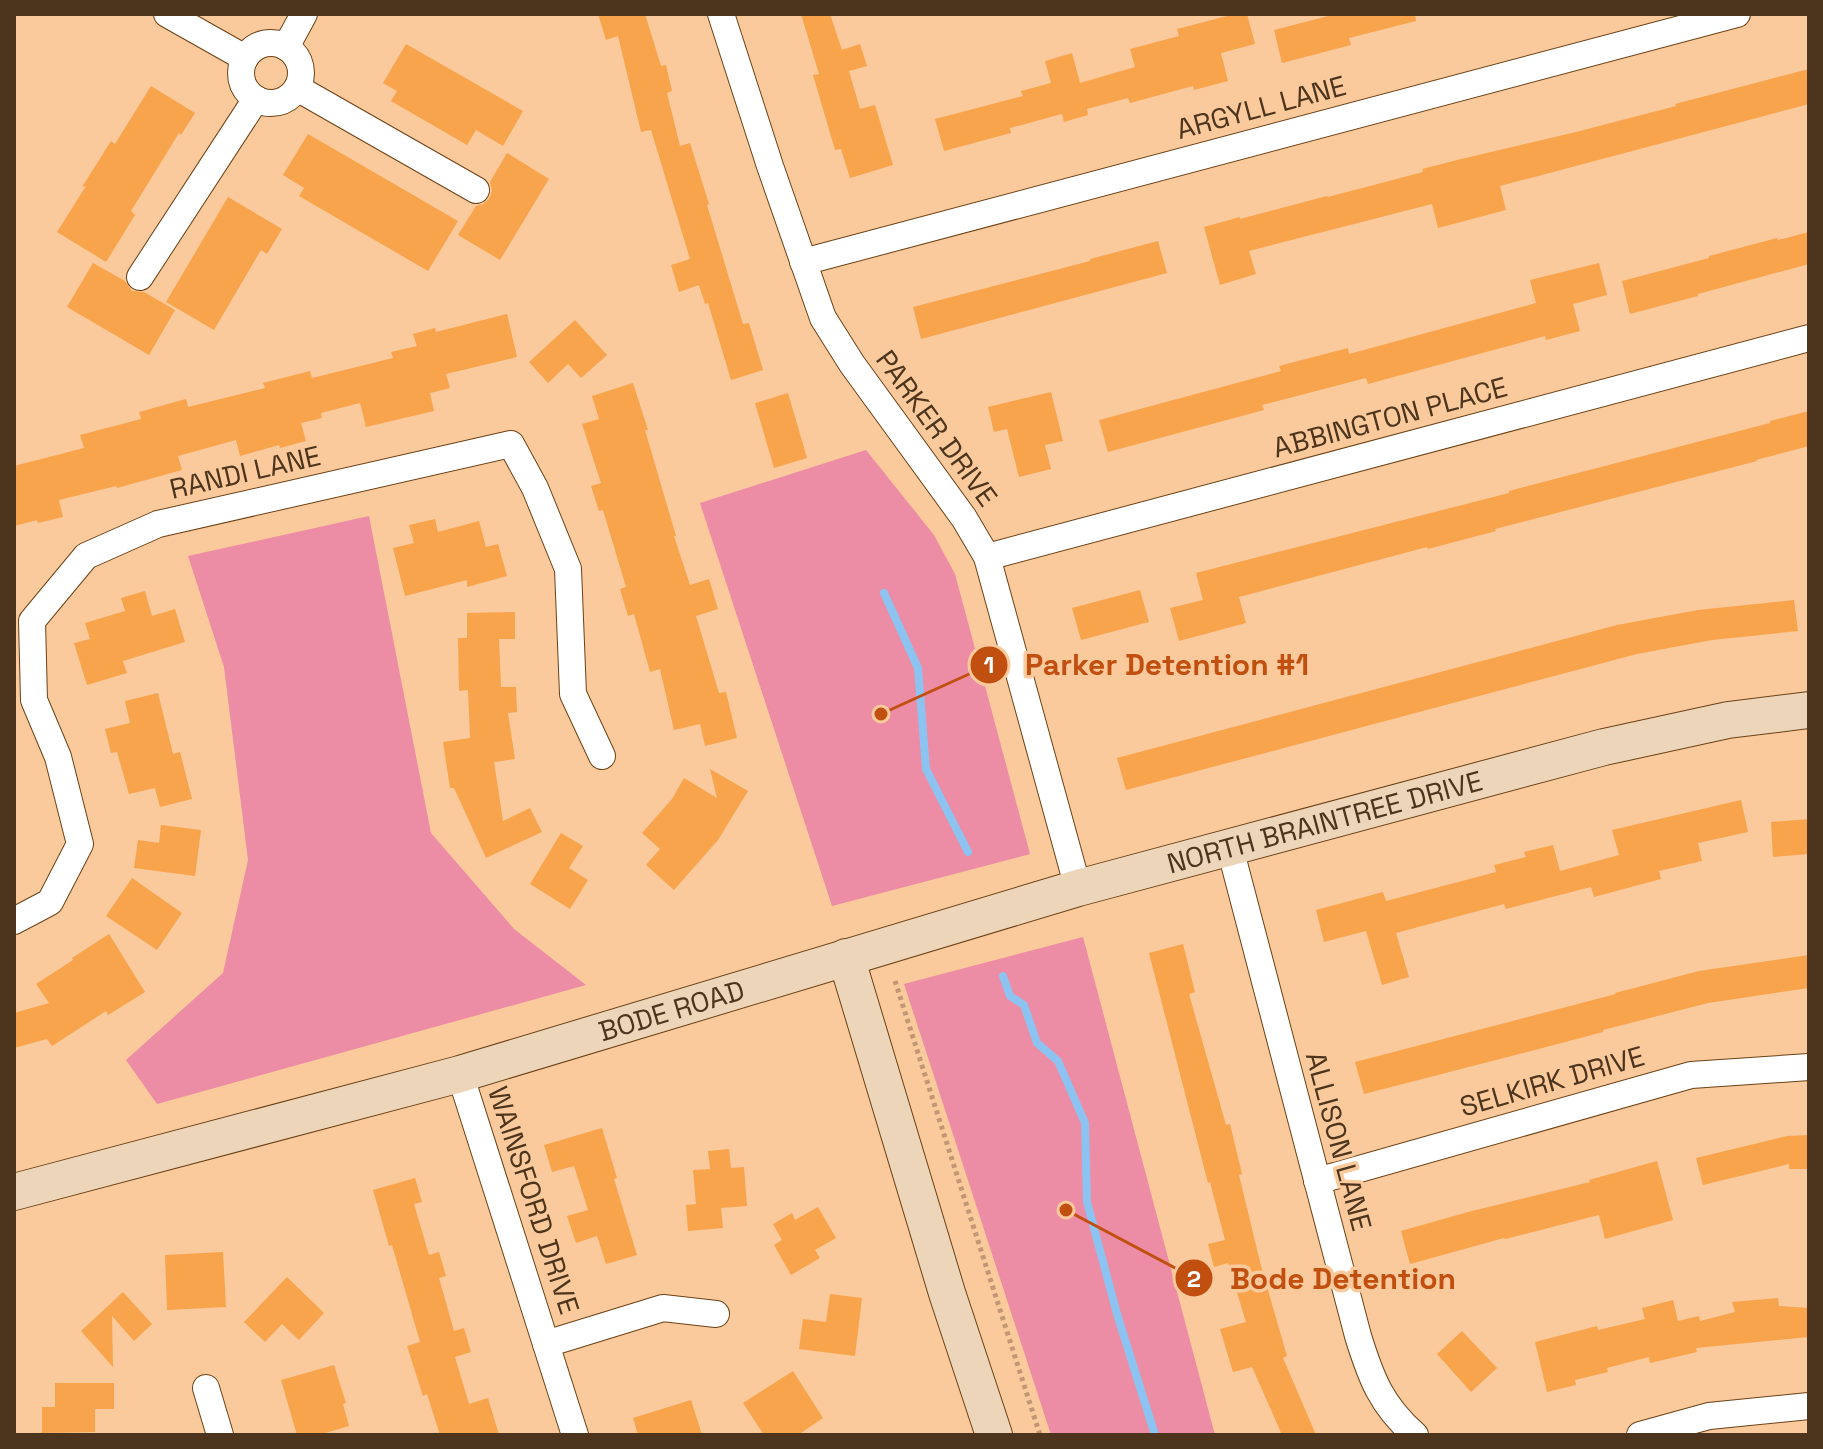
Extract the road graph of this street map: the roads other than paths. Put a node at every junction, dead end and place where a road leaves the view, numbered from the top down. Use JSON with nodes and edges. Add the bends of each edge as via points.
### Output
{"nodes":[{"id":1,"x":167,"y":14,"type":"edge"},
{"id":2,"x":304,"y":14,"type":"edge"},
{"id":3,"x":721,"y":14,"type":"edge"},
{"id":4,"x":1737,"y":14,"type":"edge"},
{"id":5,"x":286,"y":47,"type":"junction"},
{"id":6,"x":245,"y":58,"type":"junction"},
{"id":7,"x":297,"y":88,"type":"junction"},
{"id":8,"x":256,"y":99,"type":"junction"},
{"id":9,"x":476,"y":190,"type":"dead end"},
{"id":10,"x":803,"y":262,"type":"junction"},
{"id":11,"x":140,"y":277,"type":"dead end"},
{"id":12,"x":1809,"y":338,"type":"edge"},
{"id":13,"x":987,"y":557,"type":"junction"},
{"id":14,"x":23,"y":620,"type":"edge"},
{"id":15,"x":1809,"y":710,"type":"edge"},
{"id":16,"x":602,"y":756,"type":"dead end"},
{"id":17,"x":1230,"y":848,"type":"junction"},
{"id":18,"x":1078,"y":888,"type":"junction"},
{"id":19,"x":14,"y":921,"type":"edge"},
{"id":20,"x":846,"y":957,"type":"junction"},
{"id":21,"x":1809,"y":1067,"type":"edge"},
{"id":22,"x":460,"y":1074,"type":"junction"},
{"id":23,"x":1317,"y":1181,"type":"junction"},
{"id":24,"x":14,"y":1192,"type":"edge"},
{"id":25,"x":716,"y":1314,"type":"dead end"},
{"id":26,"x":546,"y":1344,"type":"junction"},
{"id":27,"x":206,"y":1388,"type":"dead end"},
{"id":28,"x":1809,"y":1406,"type":"edge"},
{"id":29,"x":220,"y":1435,"type":"edge"},
{"id":30,"x":575,"y":1435,"type":"edge"},
{"id":31,"x":994,"y":1435,"type":"edge"},
{"id":32,"x":1415,"y":1435,"type":"edge"},
{"id":33,"x":1640,"y":1435,"type":"edge"}],
"edges":[{"from":1,"to":6,"type":"street"},
{"from":2,"to":5,"type":"street"},
{"from":3,"to":10,"type":"street","name":"PARKER DRIVE"},
{"from":4,"to":10,"type":"street","name":"ARGYLL LANE"},
{"from":5,"to":6,"type":"street","via":[[263,44]]},
{"from":5,"to":7,"type":"street","via":[[300,65]]},
{"from":6,"to":8,"type":"street","via":[[242,81]]},
{"from":7,"to":8,"type":"street","via":[[279,102]]},
{"from":7,"to":9,"type":"street"},
{"from":8,"to":11,"type":"street"},
{"from":10,"to":13,"type":"street","name":"PARKER DRIVE","via":[[835,340]]},
{"from":12,"to":13,"type":"street","name":"ABBINGTON PLACE"},
{"from":13,"to":18,"type":"street","name":"PARKER DRIVE"},
{"from":14,"to":16,"type":"street","name":"RANDI LANE","via":[[86,556],[158,524],[511,444],[568,569],[573,694]]},
{"from":14,"to":19,"type":"street","name":"RANDI LANE","via":[[34,700],[58,757],[80,844],[50,902]]},
{"from":15,"to":17,"type":"street","name":"NORTH BRAINTREE DRIVE","via":[[1728,720],[1604,747]]},
{"from":17,"to":18,"type":"street","name":"NORTH BRAINTREE DRIVE"},
{"from":17,"to":23,"type":"street","name":"ALLISON LANE"},
{"from":18,"to":20,"type":"street","name":"NORTH BRAINTREE DRIVE"},
{"from":20,"to":22,"type":"street","name":"BODE ROAD"},
{"from":20,"to":31,"type":"street"},
{"from":21,"to":23,"type":"street","name":"SELKIRK DRIVE","via":[[1691,1075]]},
{"from":22,"to":24,"type":"street","name":"BODE ROAD"},
{"from":22,"to":26,"type":"street","name":"WAINSFORD DRIVE"},
{"from":23,"to":32,"type":"street","name":"ALLISON LANE","via":[[1369,1371],[1386,1406]]},
{"from":25,"to":26,"type":"street","name":"WAINSFORD DRIVE","via":[[663,1308]]},
{"from":26,"to":30,"type":"street","name":"WAINSFORD DRIVE"},
{"from":27,"to":29,"type":"street"},
{"from":28,"to":33,"type":"street","via":[[1709,1416]]}]}
